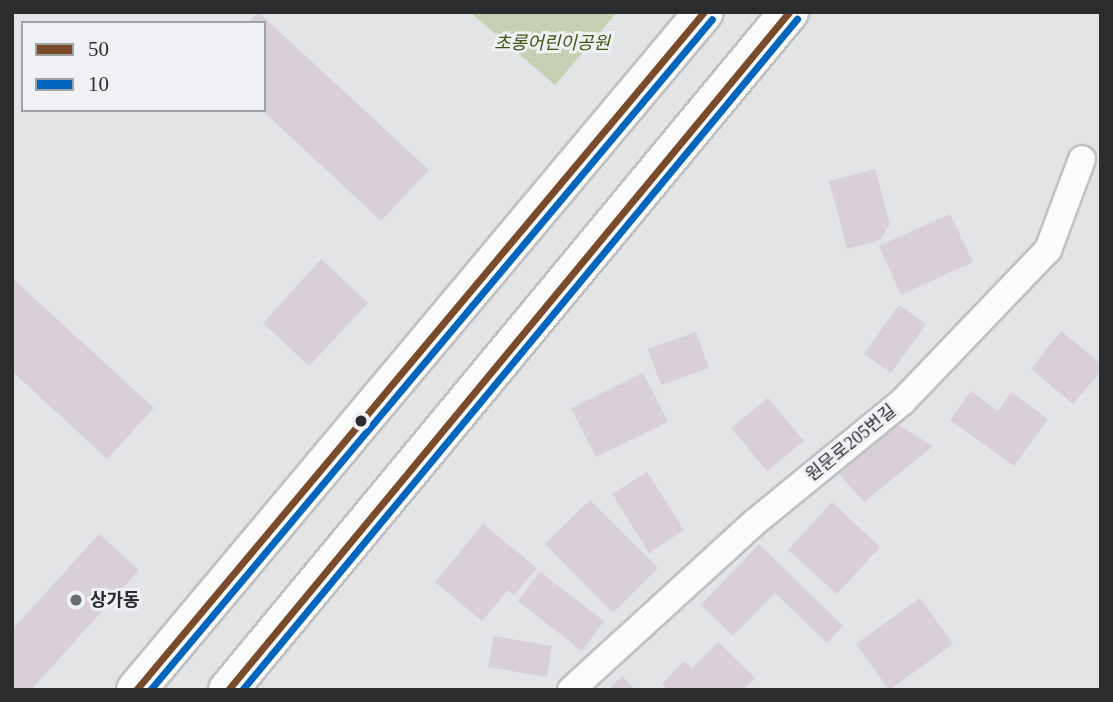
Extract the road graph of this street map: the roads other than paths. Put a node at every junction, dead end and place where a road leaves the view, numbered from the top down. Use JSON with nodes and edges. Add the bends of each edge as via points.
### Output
{"nodes":[{"id":1,"x":705,"y":12,"type":"edge"},
{"id":2,"x":789,"y":12,"type":"edge"},
{"id":3,"x":1082,"y":159,"type":"dead end"},
{"id":4,"x":136,"y":690,"type":"edge"},
{"id":5,"x":228,"y":690,"type":"edge"},
{"id":6,"x":571,"y":690,"type":"edge"}],
"edges":[{"from":1,"to":4,"type":"street"},
{"from":2,"to":5,"type":"street"},
{"from":3,"to":6,"type":"lane","name":"원문로205번길","via":[[1048,250],[902,402],[755,522]]}]}
